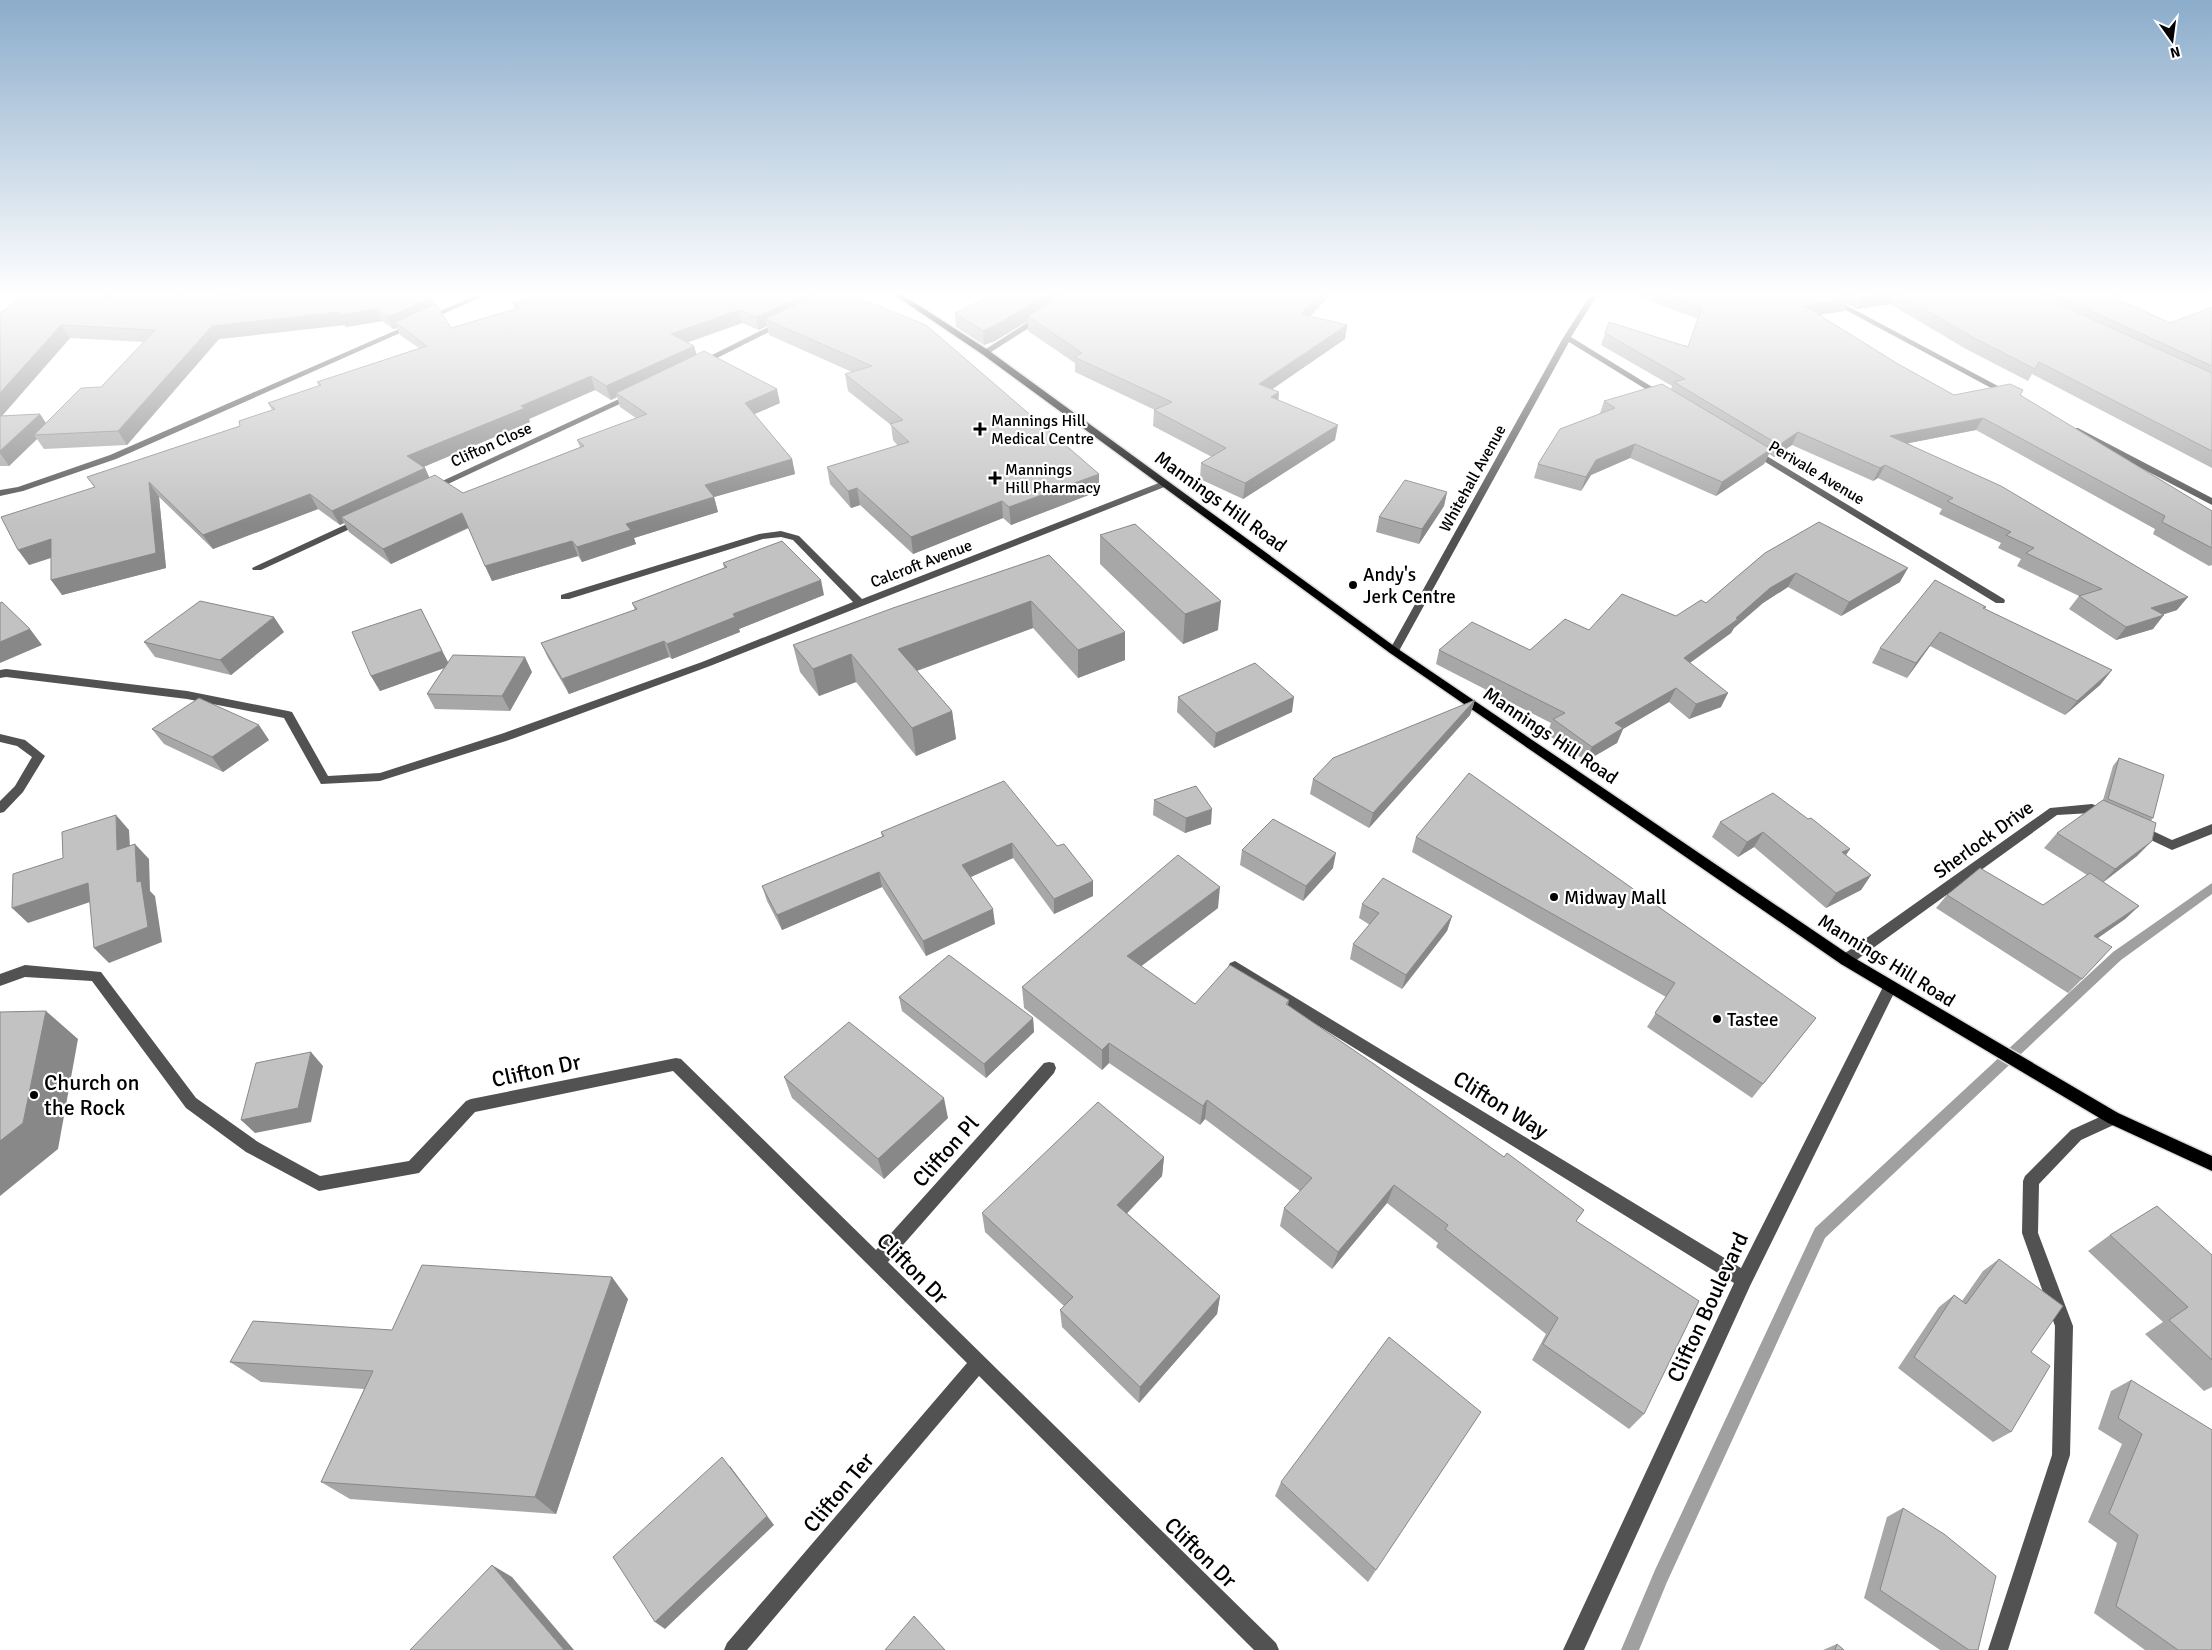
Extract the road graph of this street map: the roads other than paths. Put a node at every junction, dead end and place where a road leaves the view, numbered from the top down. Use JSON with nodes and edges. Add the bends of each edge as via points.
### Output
{"nodes":[{"id":1,"x":309,"y":371,"type":"edge"},
{"id":2,"x":1011,"y":371,"type":"edge"},
{"id":3,"x":1549,"y":371,"type":"edge"},
{"id":4,"x":1621,"y":371,"type":"edge"},
{"id":5,"x":1965,"y":371,"type":"edge"},
{"id":6,"x":647,"y":389,"type":"edge"},
{"id":7,"x":1669,"y":400,"type":"edge"},
{"id":8,"x":2020,"y":400,"type":"edge"},
{"id":9,"x":2064,"y":424,"type":"edge"},
{"id":10,"x":1745,"y":446,"type":"edge"},
{"id":11,"x":1164,"y":484,"type":"junction"},
{"id":12,"x":0,"y":493,"type":"edge"},
{"id":13,"x":421,"y":493,"type":"edge"},
{"id":14,"x":2212,"y":502,"type":"edge"},
{"id":15,"x":375,"y":514,"type":"edge"},
{"id":16,"x":257,"y":568,"type":"dead end"},
{"id":17,"x":565,"y":597,"type":"dead end"},
{"id":18,"x":2000,"y":601,"type":"dead end"},
{"id":19,"x":860,"y":603,"type":"junction"},
{"id":20,"x":1394,"y":651,"type":"junction"},
{"id":21,"x":0,"y":674,"type":"edge"},
{"id":22,"x":0,"y":738,"type":"edge"},
{"id":23,"x":0,"y":809,"type":"edge"},
{"id":24,"x":2212,"y":829,"type":"edge"},
{"id":25,"x":1846,"y":960,"type":"junction"},
{"id":26,"x":1235,"y":967,"type":"edge"},
{"id":27,"x":0,"y":980,"type":"edge"},
{"id":28,"x":1890,"y":987,"type":"junction"},
{"id":29,"x":1049,"y":1068,"type":"dead end"},
{"id":30,"x":2113,"y":1118,"type":"junction"},
{"id":31,"x":2212,"y":1164,"type":"edge"},
{"id":32,"x":876,"y":1263,"type":"junction"},
{"id":33,"x":1744,"y":1280,"type":"junction"},
{"id":34,"x":978,"y":1364,"type":"junction"},
{"id":35,"x":734,"y":1650,"type":"edge"},
{"id":36,"x":1269,"y":1650,"type":"edge"},
{"id":37,"x":1573,"y":1650,"type":"edge"},
{"id":38,"x":1998,"y":1650,"type":"edge"}],
"edges":[{"from":1,"to":12,"type":"street","via":[[113,457]]},
{"from":2,"to":11,"type":"main road","name":"Mannings Hill Road"},
{"from":3,"to":20,"type":"street","name":"Whitehall Avenue"},
{"from":4,"to":7,"type":"street"},
{"from":5,"to":8,"type":"street"},
{"from":6,"to":13,"type":"street","name":"Clifton Close"},
{"from":9,"to":14,"type":"street"},
{"from":10,"to":18,"type":"street","name":"Perivale Avenue"},
{"from":11,"to":19,"type":"street","name":"Calcroft Avenue"},
{"from":11,"to":20,"type":"main road","name":"Mannings Hill Road"},
{"from":15,"to":16,"type":"street"},
{"from":17,"to":19,"type":"street","name":"Calcroft Avenue","via":[[762,536],[781,534],[796,538]]},
{"from":19,"to":21,"type":"street","via":[[517,733],[380,777],[325,781],[288,716],[187,695]]},
{"from":20,"to":25,"type":"main road","name":"Mannings Hill Road"},
{"from":22,"to":23,"type":"street","via":[[21,744],[39,756],[19,789]]},
{"from":24,"to":25,"type":"street","name":"Sherlock Drive","via":[[2172,845],[2092,808],[2054,811]]},
{"from":25,"to":28,"type":"main road","name":"Mannings Hill Road"},
{"from":26,"to":33,"type":"street","name":"Clifton Way"},
{"from":27,"to":32,"type":"street","name":"Clifton Dr","via":[[25,971],[96,976],[191,1102],[252,1147],[319,1184],[413,1168],[471,1106],[676,1064]]},
{"from":28,"to":30,"type":"main road","name":"Mannings Hill Road"},
{"from":28,"to":33,"type":"street","name":"Clifton Boulevard"},
{"from":29,"to":32,"type":"street","name":"Clifton Pl"},
{"from":30,"to":31,"type":"main road","name":"Mannings Hill Road"},
{"from":30,"to":38,"type":"street","via":[[2076,1135],[2031,1181],[2030,1233],[2064,1326],[2061,1455]]},
{"from":32,"to":34,"type":"street","name":"Clifton Dr"},
{"from":33,"to":37,"type":"street","name":"Clifton Boulevard"},
{"from":34,"to":35,"type":"street","name":"Clifton Ter"},
{"from":34,"to":36,"type":"street","name":"Clifton Dr"}]}
